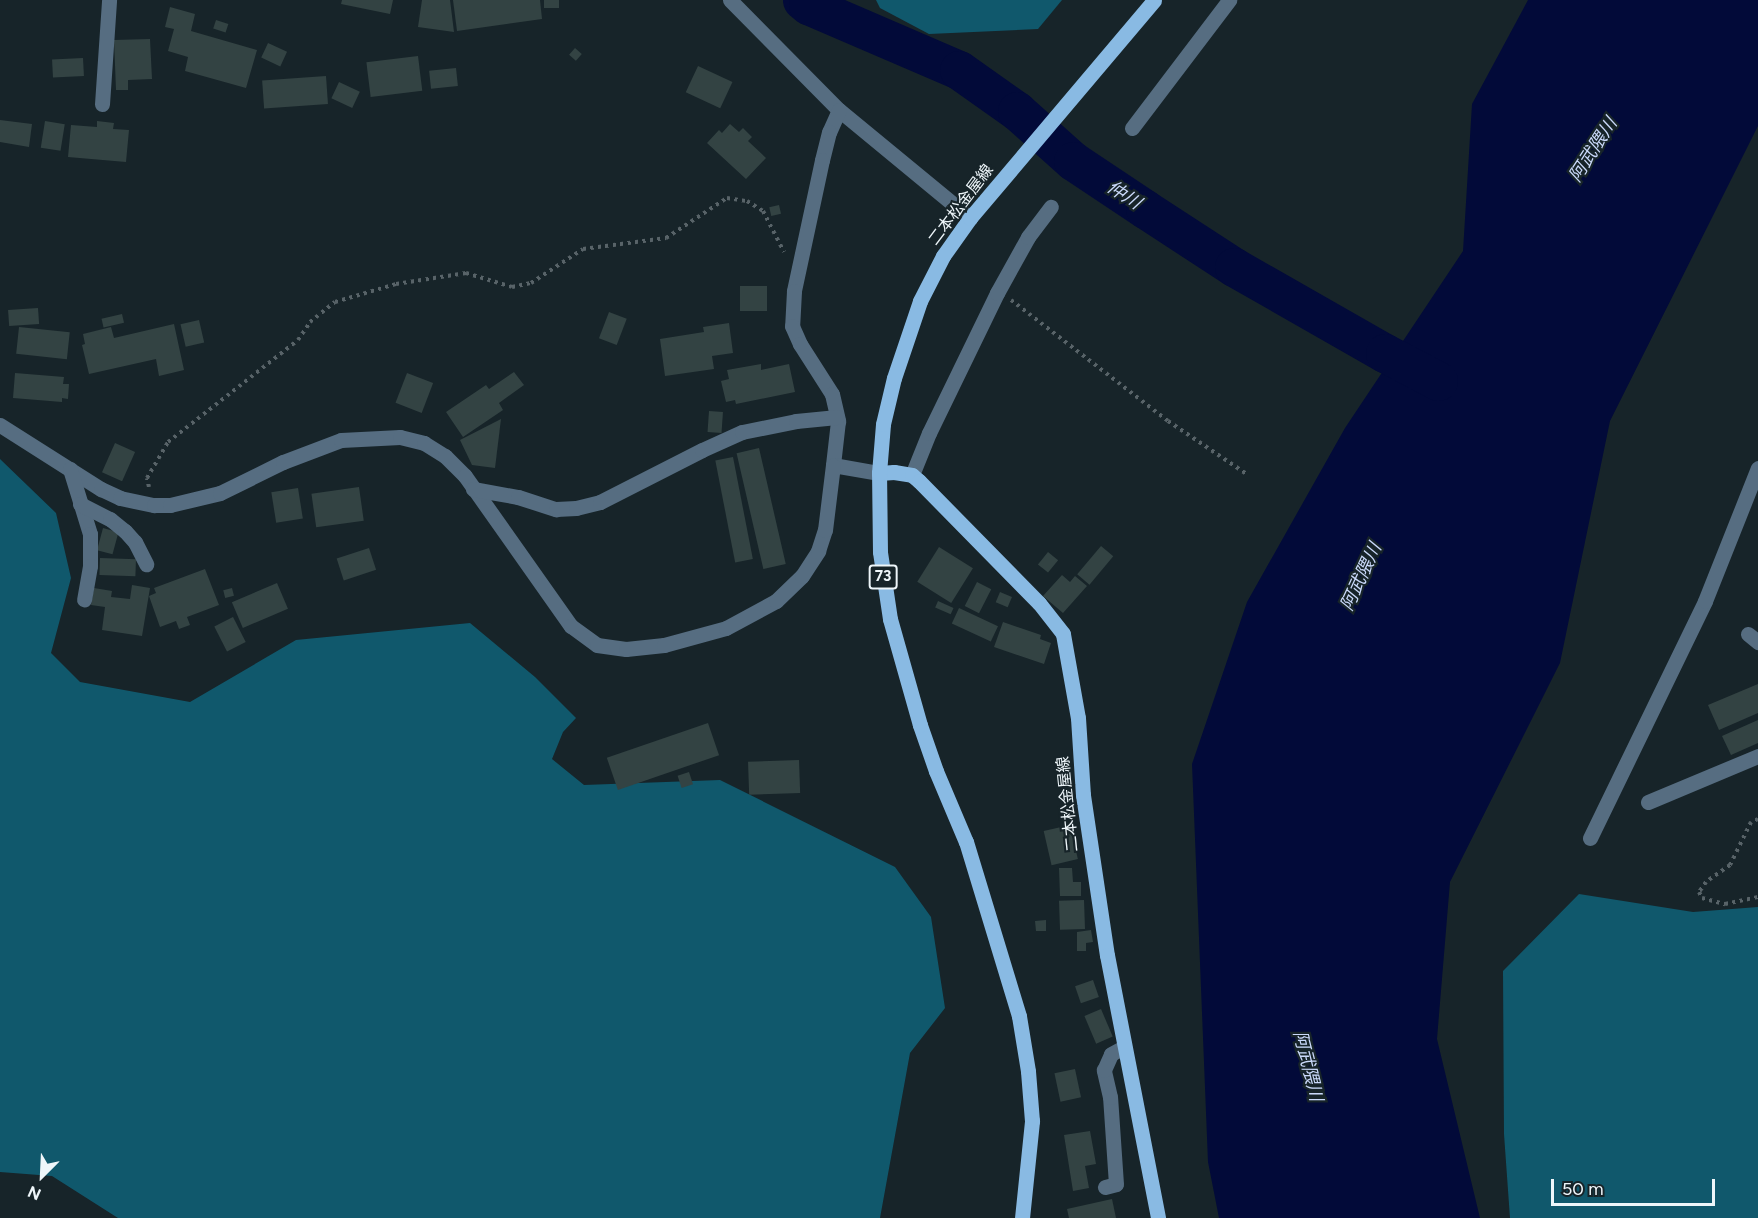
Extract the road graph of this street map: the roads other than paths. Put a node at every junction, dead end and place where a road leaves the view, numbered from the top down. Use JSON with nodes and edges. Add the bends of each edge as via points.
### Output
{"nodes":[{"id":1,"x":108,"y":0,"type":"edge"},
{"id":2,"x":730,"y":0,"type":"edge"},
{"id":3,"x":1154,"y":0,"type":"edge"},
{"id":4,"x":1228,"y":0,"type":"edge"},
{"id":5,"x":102,"y":104,"type":"dead end"},
{"id":6,"x":839,"y":110,"type":"junction"},
{"id":7,"x":1132,"y":128,"type":"dead end"},
{"id":8,"x":1051,"y":207,"type":"dead end"},
{"id":9,"x":970,"y":218,"type":"junction"},
{"id":10,"x":837,"y":417,"type":"junction"},
{"id":11,"x":0,"y":425,"type":"edge"},
{"id":12,"x":833,"y":465,"type":"junction"},
{"id":13,"x":1758,"y":468,"type":"edge"},
{"id":14,"x":70,"y":469,"type":"junction"},
{"id":15,"x":879,"y":473,"type":"junction"},
{"id":16,"x":912,"y":475,"type":"junction"},
{"id":17,"x":473,"y":489,"type":"junction"},
{"id":18,"x":80,"y":504,"type":"junction"},
{"id":19,"x":146,"y":564,"type":"dead end"},
{"id":20,"x":84,"y":599,"type":"dead end"},
{"id":21,"x":1758,"y":756,"type":"edge"},
{"id":22,"x":1648,"y":802,"type":"dead end"},
{"id":23,"x":1590,"y":838,"type":"dead end"},
{"id":24,"x":1124,"y":1047,"type":"junction"},
{"id":25,"x":1105,"y":1187,"type":"dead end"},
{"id":26,"x":1022,"y":1218,"type":"edge"},
{"id":27,"x":1158,"y":1218,"type":"edge"}],
"edges":[{"from":1,"to":5,"type":"street"},
{"from":2,"to":6,"type":"street"},
{"from":3,"to":9,"type":"main road","name":"二本松金屋線","number":"73"},
{"from":4,"to":7,"type":"street"},
{"from":6,"to":9,"type":"street"},
{"from":6,"to":10,"type":"street","via":[[824,152],[797,277],[792,326],[832,394]]},
{"from":8,"to":16,"type":"street","via":[[1028,237],[997,293]]},
{"from":9,"to":15,"type":"main road","name":"二本松金屋線","number":"73","via":[[943,256],[920,301],[883,424]]},
{"from":10,"to":12,"type":"street"},
{"from":10,"to":17,"type":"street","via":[[742,432],[600,502],[576,508],[556,509]]},
{"from":11,"to":14,"type":"street"},
{"from":12,"to":15,"type":"street"},
{"from":12,"to":17,"type":"street","via":[[825,530],[818,551],[802,576],[776,601],[726,628],[664,645],[626,649],[597,645],[571,626]]},
{"from":13,"to":23,"type":"street","via":[[1705,601]]},
{"from":14,"to":17,"type":"street","via":[[120,498],[154,505],[180,503],[220,493],[283,462],[341,440],[400,436],[437,450]]},
{"from":14,"to":18,"type":"street"},
{"from":15,"to":16,"type":"main road"},
{"from":15,"to":26,"type":"main road","name":"二本松金屋線","number":"73","via":[[882,574],[896,647],[936,771],[966,842],[1019,1016],[1032,1121]]},
{"from":16,"to":24,"type":"main road","name":"二本松金屋線","via":[[1039,603],[1063,634],[1078,718],[1083,795],[1103,932]]},
{"from":18,"to":19,"type":"street","via":[[125,531]]},
{"from":18,"to":20,"type":"street","via":[[90,534]]},
{"from":21,"to":22,"type":"street"},
{"from":24,"to":25,"type":"street","via":[[1111,1054],[1104,1070],[1110,1097],[1116,1184]]},
{"from":24,"to":27,"type":"main road","name":"二本松金屋線"}]}
